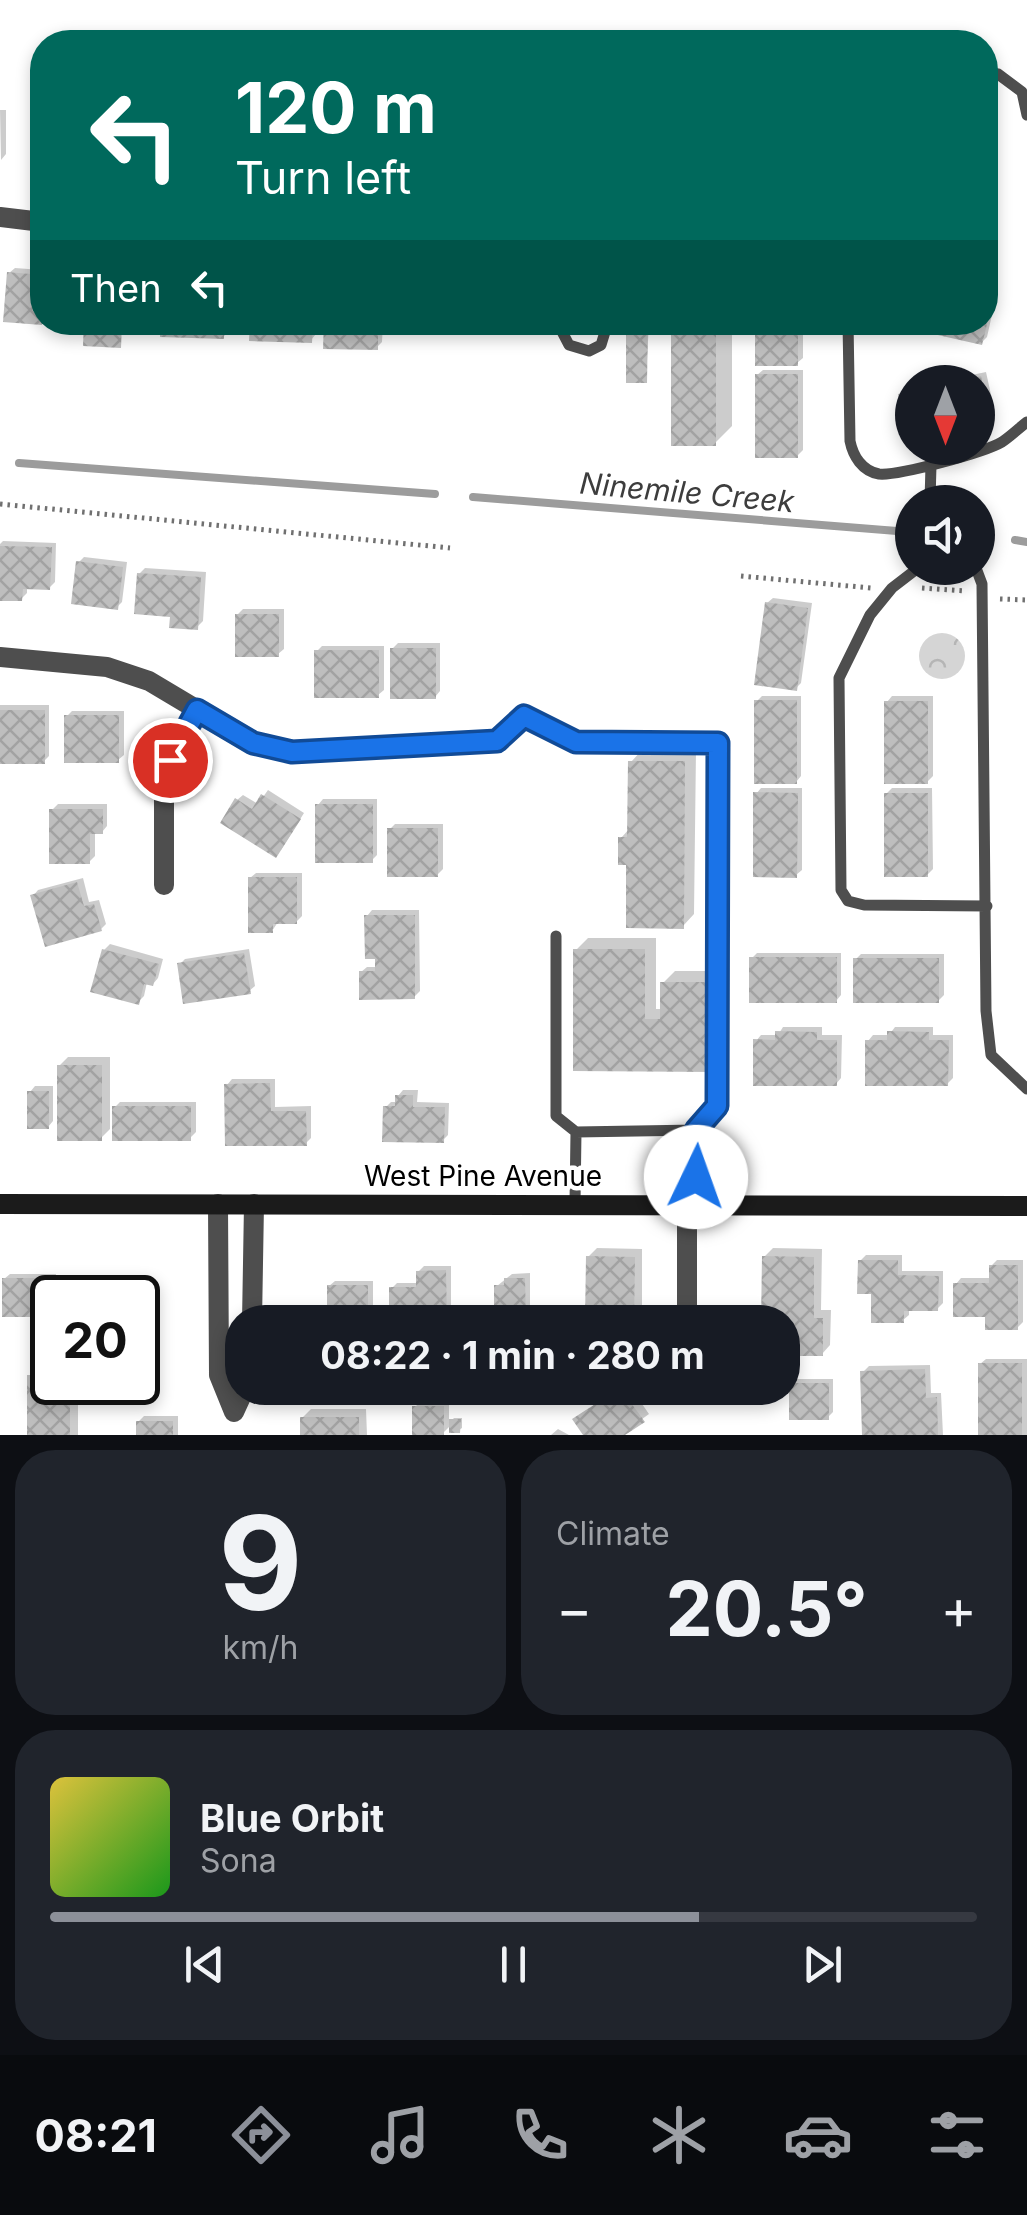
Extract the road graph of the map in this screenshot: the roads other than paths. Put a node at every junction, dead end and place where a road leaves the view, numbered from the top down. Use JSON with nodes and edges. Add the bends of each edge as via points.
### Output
{"nodes":[{"id":1,"x":998,"y":74,"type":"edge"},
{"id":2,"x":1027,"y":114,"type":"edge"},
{"id":3,"x":0,"y":218,"type":"edge"},
{"id":4,"x":30,"y":221,"type":"edge"},
{"id":5,"x":564,"y":335,"type":"edge"},
{"id":6,"x":605,"y":335,"type":"edge"},
{"id":7,"x":848,"y":335,"type":"edge"},
{"id":8,"x":1027,"y":422,"type":"edge"},
{"id":9,"x":995,"y":444,"type":"edge"},
{"id":10,"x":931,"y":465,"type":"joint"},
{"id":11,"x":930,"y":485,"type":"edge"},
{"id":12,"x":896,"y":585,"type":"edge"},
{"id":13,"x":982,"y":585,"type":"edge"},
{"id":14,"x":0,"y":657,"type":"edge"},
{"id":15,"x":197,"y":710,"type":"junction"},
{"id":16,"x":524,"y":716,"type":"joint"},
{"id":17,"x":164,"y":885,"type":"dead end"},
{"id":18,"x":987,"y":906,"type":"junction"},
{"id":19,"x":556,"y":936,"type":"dead end"},
{"id":20,"x":1027,"y":1088,"type":"edge"},
{"id":21,"x":696,"y":1130,"type":"junction"},
{"id":22,"x":576,"y":1132,"type":"junction"},
{"id":23,"x":575,"y":1203,"type":"junction"},
{"id":24,"x":0,"y":1204,"type":"edge"},
{"id":25,"x":218,"y":1204,"type":"junction"},
{"id":26,"x":254,"y":1204,"type":"junction"},
{"id":27,"x":692,"y":1204,"type":"junction"},
{"id":28,"x":1027,"y":1206,"type":"edge"},
{"id":29,"x":252,"y":1305,"type":"edge"},
{"id":30,"x":688,"y":1305,"type":"edge"},
{"id":31,"x":237,"y":1405,"type":"edge"},
{"id":32,"x":234,"y":1412,"type":"junction"},
{"id":33,"x":235,"y":1435,"type":"edge"}],
"edges":[{"from":1,"to":2,"type":"lane","via":[[1022,92]]},
{"from":3,"to":4,"type":"street"},
{"from":5,"to":6,"type":"lane","via":[[569,346],[589,351],[602,345]]},
{"from":7,"to":10,"type":"lane","via":[[853,454],[881,474]]},
{"from":8,"to":9,"type":"lane"},
{"from":10,"to":11,"type":"lane"},
{"from":12,"to":18,"type":"lane","via":[[870,615],[839,678],[842,890],[848,902],[864,905]]},
{"from":13,"to":18,"type":"lane"},
{"from":14,"to":15,"type":"street","via":[[107,667],[148,681]]},
{"from":15,"to":16,"type":"street","via":[[253,743],[292,752],[497,741]]},
{"from":15,"to":17,"type":"street","via":[[170,760]]},
{"from":16,"to":21,"type":"lane","via":[[576,742],[718,743],[717,1106]]},
{"from":18,"to":20,"type":"lane","via":[[991,1055]]},
{"from":19,"to":22,"type":"lane","via":[[554,1110]]},
{"from":21,"to":22,"type":"lane"},
{"from":21,"to":27,"type":"lane"},
{"from":22,"to":23,"type":"lane"},
{"from":23,"to":26,"type":"street","name":"West Pine Avenue"},
{"from":23,"to":27,"type":"street","name":"West Pine Avenue"},
{"from":24,"to":25,"type":"street","name":"West Pine Avenue"},
{"from":25,"to":26,"type":"street","name":"West Pine Avenue"},
{"from":25,"to":32,"type":"street","via":[[219,1375]]},
{"from":26,"to":29,"type":"street"},
{"from":27,"to":28,"type":"street","name":"West Pine Avenue"},
{"from":27,"to":30,"type":"street"},
{"from":31,"to":32,"type":"street"},
{"from":32,"to":33,"type":"street"}]}
